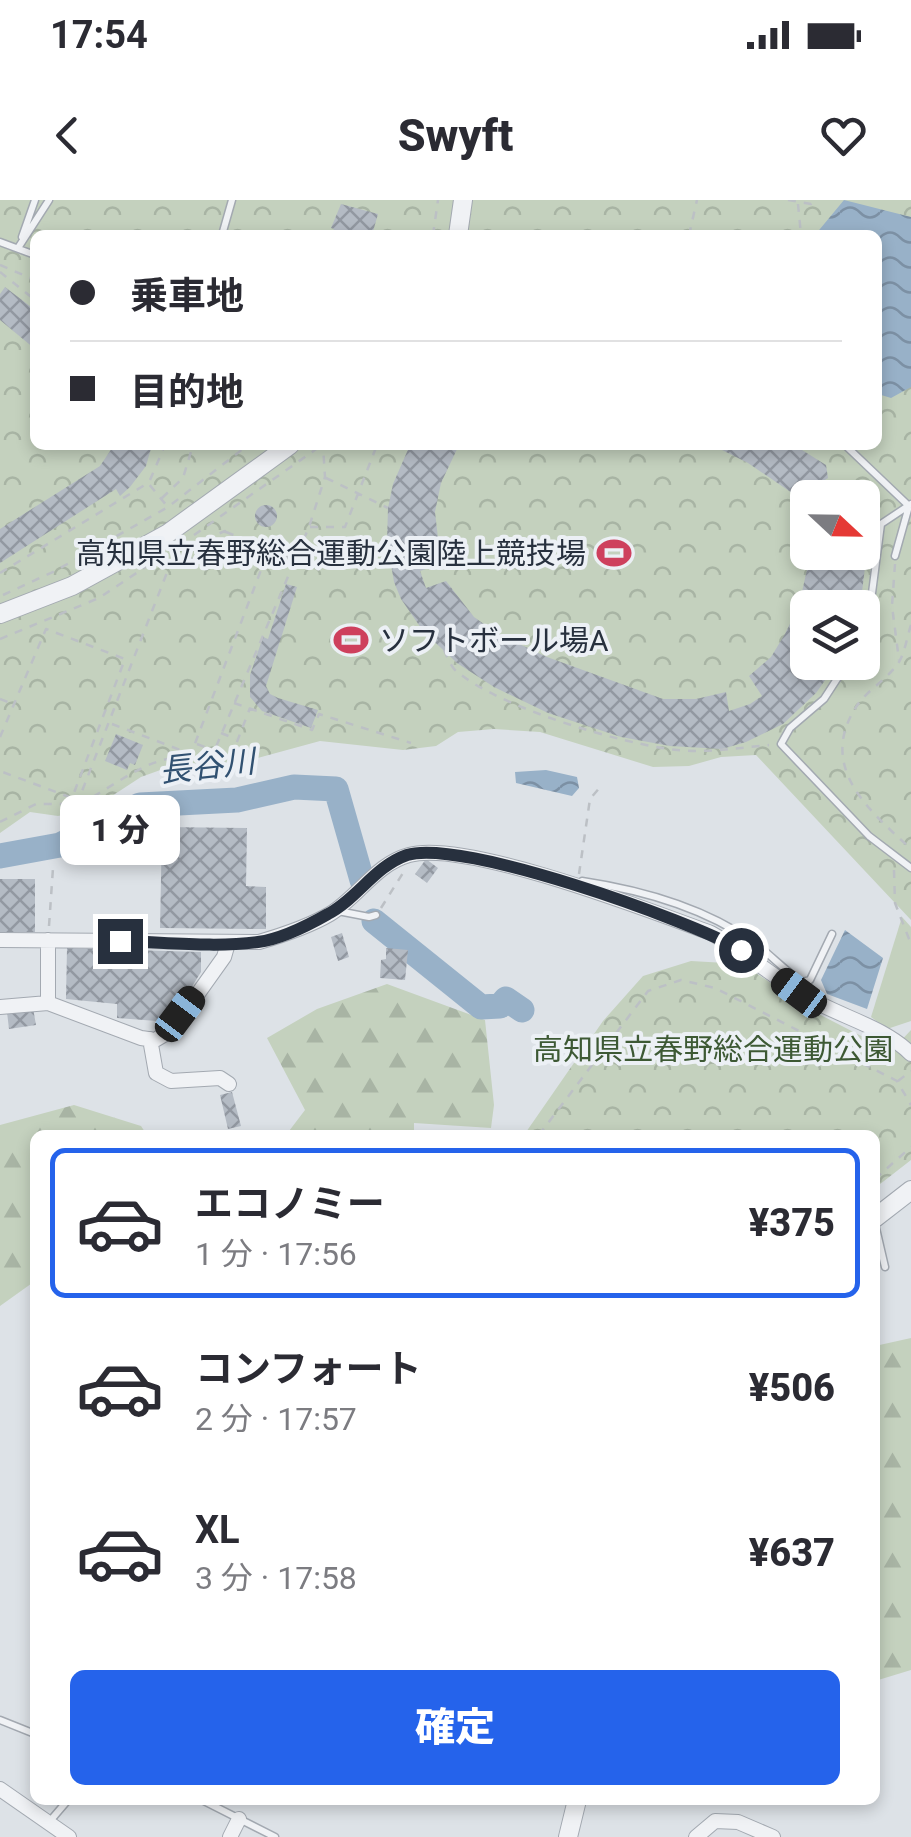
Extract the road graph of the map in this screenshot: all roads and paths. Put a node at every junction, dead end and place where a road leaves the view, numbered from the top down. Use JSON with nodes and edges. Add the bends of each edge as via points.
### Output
{"nodes":[{"id":1,"x":36,"y":200,"type":"edge"},
{"id":2,"x":49,"y":200,"type":"edge"},
{"id":3,"x":232,"y":200,"type":"edge"},
{"id":4,"x":438,"y":200,"type":"edge"},
{"id":5,"x":463,"y":200,"type":"edge"},
{"id":6,"x":788,"y":200,"type":"edge"},
{"id":7,"x":814,"y":200,"type":"edge"},
{"id":8,"x":696,"y":201,"type":"edge"},
{"id":9,"x":798,"y":204,"type":"junction"},
{"id":10,"x":223,"y":230,"type":"edge"},
{"id":11,"x":434,"y":230,"type":"edge"},
{"id":12,"x":459,"y":230,"type":"edge"},
{"id":13,"x":691,"y":230,"type":"edge"},
{"id":14,"x":801,"y":230,"type":"edge"},
{"id":15,"x":0,"y":242,"type":"edge"},
{"id":16,"x":18,"y":248,"type":"junction"},
{"id":17,"x":30,"y":253,"type":"edge"},
{"id":18,"x":0,"y":265,"type":"edge"},
{"id":19,"x":0,"y":272,"type":"edge"},
{"id":20,"x":30,"y":278,"type":"edge"},
{"id":21,"x":30,"y":296,"type":"edge"},
{"id":22,"x":164,"y":450,"type":"edge"},
{"id":23,"x":191,"y":450,"type":"edge"},
{"id":24,"x":242,"y":450,"type":"edge"},
{"id":25,"x":284,"y":450,"type":"edge"},
{"id":26,"x":322,"y":450,"type":"edge"},
{"id":27,"x":375,"y":450,"type":"edge"},
{"id":28,"x":851,"y":450,"type":"edge"},
{"id":29,"x":325,"y":477,"type":"junction"},
{"id":30,"x":148,"y":483,"type":"junction"},
{"id":31,"x":358,"y":492,"type":"junction"},
{"id":32,"x":161,"y":499,"type":"junction"},
{"id":33,"x":910,"y":505,"type":"edge"},
{"id":34,"x":168,"y":508,"type":"junction"},
{"id":35,"x":388,"y":508,"type":"dead end"},
{"id":36,"x":310,"y":527,"type":"junction"},
{"id":37,"x":225,"y":531,"type":"junction"},
{"id":38,"x":171,"y":543,"type":"junction"},
{"id":39,"x":269,"y":549,"type":"junction"},
{"id":40,"x":896,"y":556,"type":"joint"},
{"id":41,"x":294,"y":559,"type":"junction"},
{"id":42,"x":0,"y":574,"type":"edge"},
{"id":43,"x":872,"y":590,"type":"edge"},
{"id":44,"x":0,"y":596,"type":"edge"},
{"id":45,"x":0,"y":614,"type":"edge"},
{"id":46,"x":911,"y":625,"type":"edge"},
{"id":47,"x":444,"y":650,"type":"dead end"},
{"id":48,"x":899,"y":662,"type":"junction"},
{"id":49,"x":836,"y":680,"type":"edge"},
{"id":50,"x":0,"y":699,"type":"edge"},
{"id":51,"x":233,"y":703,"type":"junction"},
{"id":52,"x":15,"y":704,"type":"junction"},
{"id":53,"x":250,"y":708,"type":"junction"},
{"id":54,"x":109,"y":723,"type":"dead end"},
{"id":55,"x":222,"y":733,"type":"junction"},
{"id":56,"x":0,"y":737,"type":"edge"},
{"id":57,"x":238,"y":740,"type":"junction"},
{"id":58,"x":195,"y":743,"type":"junction"},
{"id":59,"x":411,"y":743,"type":"dead end"},
{"id":60,"x":781,"y":744,"type":"junction"},
{"id":61,"x":215,"y":750,"type":"junction"},
{"id":62,"x":210,"y":761,"type":"junction"},
{"id":63,"x":0,"y":771,"type":"edge"},
{"id":64,"x":601,"y":786,"type":"dead end"},
{"id":65,"x":78,"y":804,"type":"junction"},
{"id":66,"x":0,"y":822,"type":"edge"},
{"id":67,"x":911,"y":849,"type":"edge"},
{"id":68,"x":894,"y":853,"type":"junction"},
{"id":69,"x":414,"y":854,"type":"junction"},
{"id":70,"x":53,"y":868,"type":"dead end"},
{"id":71,"x":911,"y":868,"type":"edge"},
{"id":72,"x":522,"y":871,"type":"junction"},
{"id":73,"x":578,"y":880,"type":"junction"},
{"id":74,"x":335,"y":910,"type":"junction"},
{"id":75,"x":376,"y":915,"type":"joint"},
{"id":76,"x":832,"y":934,"type":"dead end"},
{"id":77,"x":0,"y":940,"type":"edge"},
{"id":78,"x":48,"y":940,"type":"junction"},
{"id":79,"x":228,"y":943,"type":"junction"},
{"id":80,"x":911,"y":944,"type":"edge"},
{"id":81,"x":48,"y":1003,"type":"junction"},
{"id":82,"x":0,"y":1007,"type":"edge"},
{"id":83,"x":150,"y":1039,"type":"junction"},
{"id":84,"x":911,"y":1054,"type":"edge"},
{"id":85,"x":911,"y":1072,"type":"edge"},
{"id":86,"x":897,"y":1081,"type":"junction"},
{"id":87,"x":229,"y":1084,"type":"dead end"},
{"id":88,"x":911,"y":1105,"type":"edge"},
{"id":89,"x":544,"y":1130,"type":"edge"},
{"id":90,"x":911,"y":1147,"type":"edge"},
{"id":91,"x":880,"y":1175,"type":"edge"},
{"id":92,"x":911,"y":1190,"type":"edge"},
{"id":93,"x":880,"y":1217,"type":"edge"},
{"id":94,"x":880,"y":1244,"type":"edge"},
{"id":95,"x":885,"y":1267,"type":"dead end"},
{"id":96,"x":0,"y":1720,"type":"edge"},
{"id":97,"x":30,"y":1732,"type":"edge"},
{"id":98,"x":0,"y":1789,"type":"edge"},
{"id":99,"x":64,"y":1805,"type":"edge"},
{"id":100,"x":212,"y":1805,"type":"edge"},
{"id":101,"x":576,"y":1805,"type":"edge"},
{"id":102,"x":239,"y":1819,"type":"junction"},
{"id":103,"x":50,"y":1821,"type":"junction"},
{"id":104,"x":45,"y":1837,"type":"edge"},
{"id":105,"x":68,"y":1837,"type":"edge"},
{"id":106,"x":230,"y":1837,"type":"edge"},
{"id":107,"x":275,"y":1837,"type":"edge"},
{"id":108,"x":568,"y":1837,"type":"edge"},
{"id":109,"x":696,"y":1837,"type":"edge"},
{"id":110,"x":774,"y":1837,"type":"edge"}],
"edges":[{"from":1,"to":16,"type":"lane"},
{"from":2,"to":16,"type":"lane"},
{"from":3,"to":10,"type":"lane"},
{"from":4,"to":11,"type":"path"},
{"from":5,"to":12,"type":"street"},
{"from":6,"to":9,"type":"path"},
{"from":7,"to":9,"type":"path"},
{"from":8,"to":13,"type":"path"},
{"from":9,"to":14,"type":"path"},
{"from":15,"to":16,"type":"lane"},
{"from":16,"to":17,"type":"lane"},
{"from":18,"to":20,"type":"path"},
{"from":19,"to":21,"type":"path"},
{"from":22,"to":30,"type":"path"},
{"from":23,"to":32,"type":"path","via":[[182,478]]},
{"from":24,"to":34,"type":"path"},
{"from":25,"to":38,"type":"street"},
{"from":26,"to":29,"type":"path"},
{"from":27,"to":31,"type":"path"},
{"from":28,"to":33,"type":"lane"},
{"from":29,"to":31,"type":"path"},
{"from":29,"to":36,"type":"path"},
{"from":30,"to":32,"type":"path"},
{"from":30,"to":42,"type":"path"},
{"from":31,"to":35,"type":"path"},
{"from":31,"to":36,"type":"path","via":[[345,527]]},
{"from":32,"to":34,"type":"path"},
{"from":33,"to":40,"type":"lane"},
{"from":33,"to":43,"type":"lane","via":[[881,524]]},
{"from":34,"to":44,"type":"path"},
{"from":36,"to":41,"type":"path"},
{"from":37,"to":38,"type":"path"},
{"from":37,"to":38,"type":"path","via":[[211,566]]},
{"from":37,"to":39,"type":"path"},
{"from":38,"to":45,"type":"street"},
{"from":38,"to":65,"type":"path"},
{"from":39,"to":41,"type":"path"},
{"from":39,"to":58,"type":"path"},
{"from":40,"to":48,"type":"path","via":[[892,606]]},
{"from":41,"to":51,"type":"path"},
{"from":46,"to":48,"type":"path"},
{"from":47,"to":60,"type":"path","via":[[452,668],[483,687],[627,742],[703,751]]},
{"from":48,"to":67,"type":"path","via":[[856,706],[843,756],[864,806]]},
{"from":49,"to":60,"type":"lane"},
{"from":50,"to":52,"type":"path"},
{"from":51,"to":53,"type":"path"},
{"from":51,"to":55,"type":"path"},
{"from":52,"to":56,"type":"path"},
{"from":52,"to":63,"type":"path","via":[[46,628],[125,659],[72,798]]},
{"from":53,"to":57,"type":"path"},
{"from":53,"to":59,"type":"path","via":[[312,730],[319,714]]},
{"from":54,"to":58,"type":"path","via":[[191,754]]},
{"from":55,"to":57,"type":"path"},
{"from":55,"to":61,"type":"path"},
{"from":57,"to":62,"type":"path","via":[[241,754]]},
{"from":58,"to":61,"type":"path"},
{"from":60,"to":68,"type":"lane","via":[[869,836]]},
{"from":61,"to":62,"type":"path"},
{"from":62,"to":65,"type":"path","via":[[162,760]]},
{"from":64,"to":73,"type":"path","via":[[590,799]]},
{"from":65,"to":66,"type":"path","via":[[36,804]]},
{"from":68,"to":71,"type":"lane"},
{"from":68,"to":80,"type":"path","via":[[894,902]]},
{"from":69,"to":72,"type":"street","via":[[448,853]]},
{"from":69,"to":74,"type":"street","via":[[388,864]]},
{"from":69,"to":75,"type":"path"},
{"from":70,"to":78,"type":"path"},
{"from":72,"to":73,"type":"lane"},
{"from":72,"to":84,"type":"street","via":[[711,933],[799,993]]},
{"from":73,"to":76,"type":"lane","via":[[654,895],[725,925],[802,982],[810,980]]},
{"from":74,"to":75,"type":"lane"},
{"from":74,"to":79,"type":"street","via":[[293,932]]},
{"from":77,"to":78,"type":"street"},
{"from":78,"to":79,"type":"street"},
{"from":78,"to":81,"type":"street"},
{"from":79,"to":83,"type":"street","via":[[172,1030]]},
{"from":81,"to":82,"type":"street"},
{"from":81,"to":83,"type":"street"},
{"from":83,"to":87,"type":"street","via":[[156,1074]]},
{"from":85,"to":86,"type":"path"},
{"from":86,"to":88,"type":"path"},
{"from":86,"to":89,"type":"path","via":[[715,988],[681,980],[648,992]]},
{"from":90,"to":91,"type":"path"},
{"from":92,"to":93,"type":"street"},
{"from":94,"to":95,"type":"lane"},
{"from":96,"to":97,"type":"lane"},
{"from":98,"to":103,"type":"street"},
{"from":99,"to":103,"type":"lane"},
{"from":100,"to":102,"type":"lane"},
{"from":101,"to":108,"type":"street"},
{"from":102,"to":106,"type":"street"},
{"from":102,"to":107,"type":"lane"},
{"from":103,"to":104,"type":"street"},
{"from":103,"to":105,"type":"street"},
{"from":109,"to":110,"type":"street","via":[[714,1821],[738,1822]]}]}
